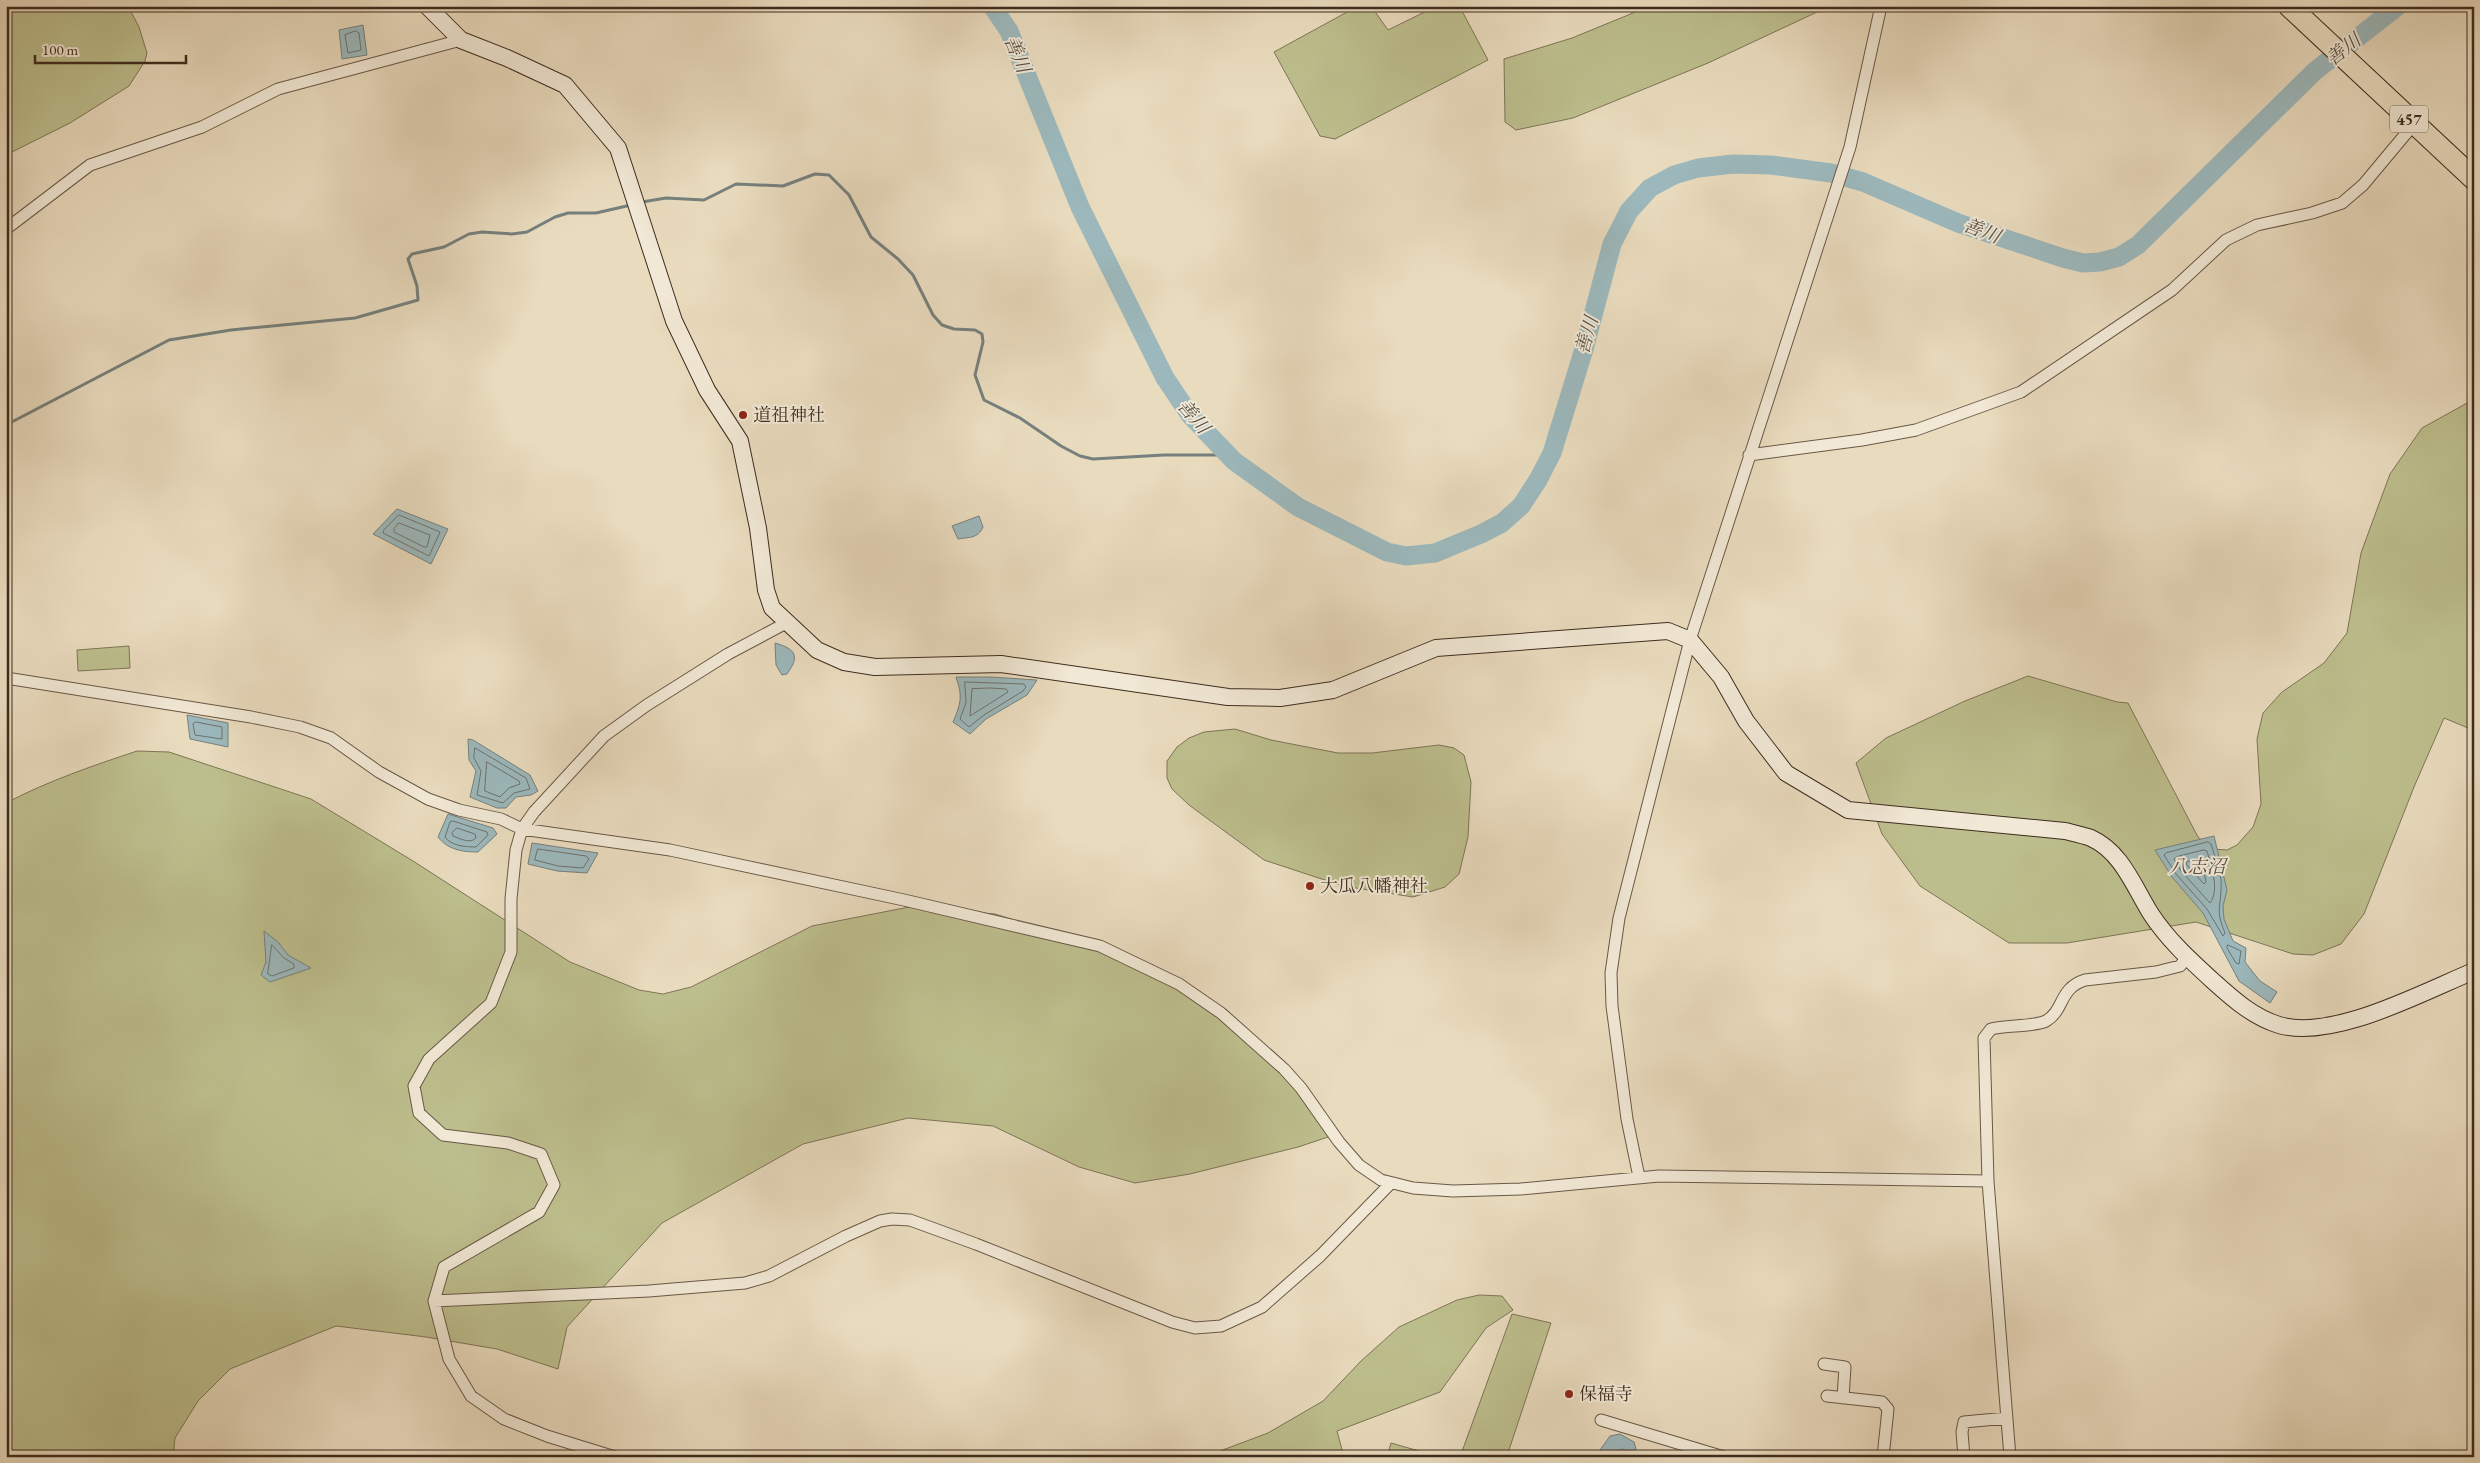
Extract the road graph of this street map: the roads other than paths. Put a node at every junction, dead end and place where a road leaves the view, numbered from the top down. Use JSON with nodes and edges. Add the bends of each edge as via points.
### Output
{"nodes":[{"id":1,"x":427,"y":6,"type":"edge"},
{"id":2,"x":1881,"y":6,"type":"edge"},
{"id":3,"x":2288,"y":6,"type":"edge"},
{"id":4,"x":461,"y":40,"type":"junction"},
{"id":5,"x":2414,"y":124,"type":"junction"},
{"id":6,"x":2474,"y":179,"type":"edge"},
{"id":7,"x":6,"y":229,"type":"edge"},
{"id":8,"x":1749,"y":455,"type":"junction"},
{"id":9,"x":788,"y":622,"type":"junction"},
{"id":10,"x":1690,"y":640,"type":"junction"},
{"id":11,"x":6,"y":678,"type":"edge"},
{"id":12,"x":522,"y":829,"type":"junction"},
{"id":13,"x":2187,"y":957,"type":"junction"},
{"id":14,"x":2474,"y":971,"type":"edge"},
{"id":15,"x":1639,"y":1177,"type":"junction"},
{"id":16,"x":1988,"y":1180,"type":"junction"},
{"id":17,"x":1391,"y":1183,"type":"junction"},
{"id":18,"x":434,"y":1301,"type":"junction"},
{"id":19,"x":1824,"y":1364,"type":"dead end"},
{"id":20,"x":1827,"y":1396,"type":"dead end"},
{"id":21,"x":1843,"y":1398,"type":"junction"},
{"id":22,"x":2008,"y":1418,"type":"junction"},
{"id":23,"x":1602,"y":1420,"type":"dead end"},
{"id":24,"x":615,"y":1457,"type":"edge"},
{"id":25,"x":1724,"y":1457,"type":"edge"},
{"id":26,"x":1883,"y":1457,"type":"edge"},
{"id":27,"x":1964,"y":1457,"type":"edge"},
{"id":28,"x":2010,"y":1457,"type":"edge"}],
"edges":[{"from":1,"to":4,"type":"street"},
{"from":2,"to":8,"type":"street","via":[[1850,147]]},
{"from":3,"to":5,"type":"highway","number":"457"},
{"from":4,"to":7,"type":"street","via":[[278,89],[202,127],[90,165]]},
{"from":4,"to":9,"type":"street","via":[[565,85],[618,148],[674,321],[707,390],[740,441],[758,528],[766,590],[772,608]]},
{"from":5,"to":6,"type":"highway","number":"457"},
{"from":5,"to":8,"type":"street","via":[[2363,185],[2342,203],[2257,226],[2226,240],[2172,290],[2021,392],[1916,430]]},
{"from":8,"to":10,"type":"street"},
{"from":9,"to":10,"type":"street","via":[[817,650],[844,662],[875,667],[1001,664],[1228,697],[1280,698],[1333,690],[1436,648],[1668,631]]},
{"from":9,"to":12,"type":"street","via":[[728,654],[647,704],[604,736]]},
{"from":10,"to":13,"type":"street","via":[[1721,677],[1746,721],[1786,773],[1848,810],[2065,831],[2091,839],[2112,852],[2151,915]]},
{"from":10,"to":15,"type":"street","via":[[1619,918],[1611,972],[1612,1006],[1627,1119]]},
{"from":11,"to":12,"type":"street","via":[[242,715],[307,730],[331,738],[414,793],[459,810],[501,819]]},
{"from":12,"to":17,"type":"street","via":[[670,850],[1100,946],[1179,984],[1221,1013],[1284,1069],[1359,1165],[1373,1176]]},
{"from":12,"to":18,"type":"street","via":[[516,850],[511,899],[511,952],[491,1003],[429,1059],[414,1086],[419,1113],[443,1135],[508,1143],[541,1154],[554,1185],[539,1212],[444,1267]]},
{"from":13,"to":14,"type":"street","via":[[2255,1015],[2280,1025],[2303,1028],[2329,1026],[2364,1016]]},
{"from":13,"to":16,"type":"street","via":[[2180,966],[2156,972],[2076,982],[2044,1022],[1998,1028],[1987,1033],[1984,1038]]},
{"from":15,"to":16,"type":"street"},
{"from":15,"to":17,"type":"street","via":[[1453,1192]]},
{"from":16,"to":22,"type":"street"},
{"from":17,"to":18,"type":"street","via":[[1320,1256],[1262,1307],[1221,1326],[1195,1328],[1172,1322],[976,1244],[910,1220],[892,1219],[846,1236],[769,1276],[745,1283]]},
{"from":18,"to":24,"type":"street","via":[[449,1359],[471,1396],[504,1419]]},
{"from":19,"to":21,"type":"street","via":[[1845,1367]]},
{"from":20,"to":21,"type":"street"},
{"from":21,"to":26,"type":"street","via":[[1882,1402],[1888,1410]]},
{"from":22,"to":27,"type":"street","via":[[1964,1422]]},
{"from":22,"to":28,"type":"street"},
{"from":23,"to":25,"type":"street"}]}
